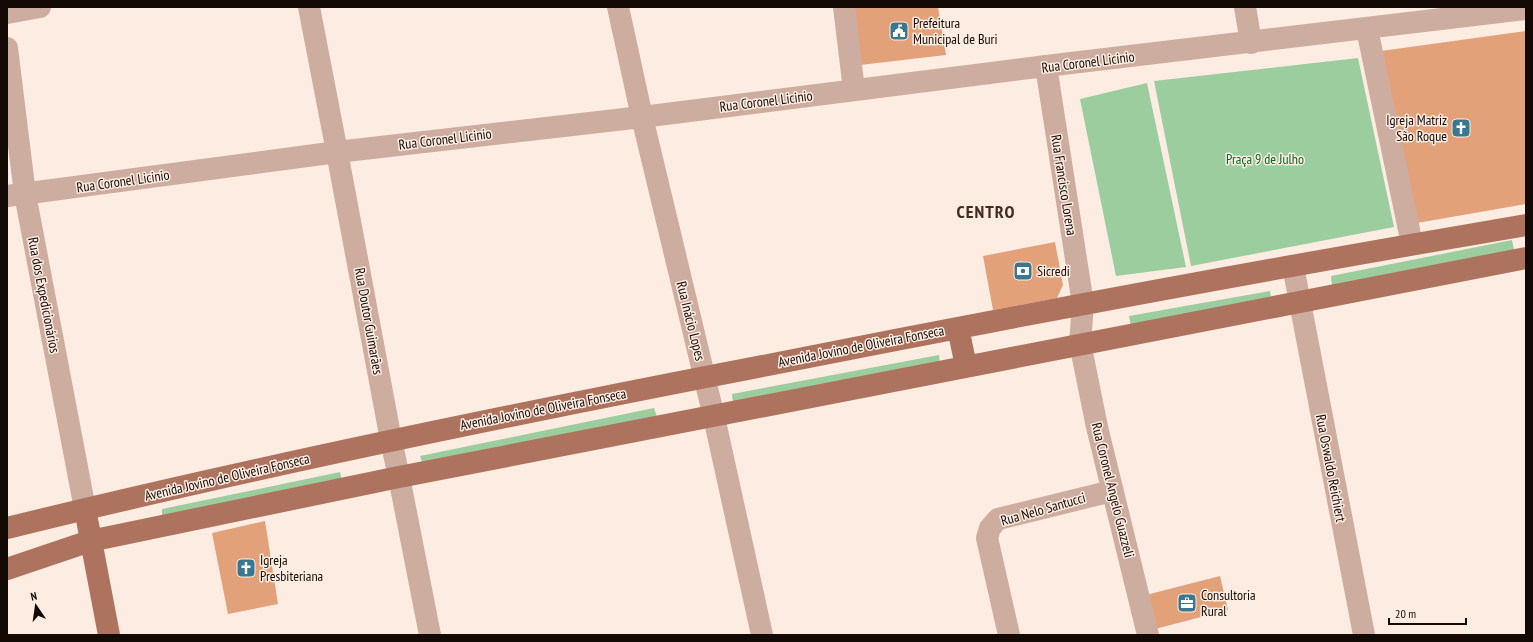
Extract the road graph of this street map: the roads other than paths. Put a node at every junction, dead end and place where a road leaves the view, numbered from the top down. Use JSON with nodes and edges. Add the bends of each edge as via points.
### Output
{"nodes":[{"id":1,"x":40,"y":7,"type":"edge"},
{"id":2,"x":309,"y":7,"type":"edge"},
{"id":3,"x":618,"y":7,"type":"edge"},
{"id":4,"x":844,"y":7,"type":"edge"},
{"id":5,"x":1245,"y":7,"type":"edge"},
{"id":6,"x":1526,"y":9,"type":"edge"},
{"id":7,"x":7,"y":13,"type":"edge"},
{"id":8,"x":1367,"y":29,"type":"junction"},
{"id":9,"x":1251,"y":43,"type":"junction"},
{"id":10,"x":7,"y":48,"type":"edge"},
{"id":11,"x":1046,"y":66,"type":"junction"},
{"id":12,"x":854,"y":90,"type":"junction"},
{"id":13,"x":642,"y":117,"type":"junction"},
{"id":14,"x":338,"y":152,"type":"junction"},
{"id":15,"x":16,"y":195,"type":"edge"},
{"id":16,"x":1526,"y":224,"type":"edge"},
{"id":17,"x":1412,"y":244,"type":"junction"},
{"id":18,"x":1526,"y":258,"type":"edge"},
{"id":19,"x":1292,"y":266,"type":"junction"},
{"id":20,"x":1299,"y":302,"type":"junction"},
{"id":21,"x":1083,"y":304,"type":"junction"},
{"id":22,"x":958,"y":328,"type":"junction"},
{"id":23,"x":1080,"y":344,"type":"junction"},
{"id":24,"x":966,"y":366,"type":"junction"},
{"id":25,"x":705,"y":377,"type":"junction"},
{"id":26,"x":714,"y":417,"type":"junction"},
{"id":27,"x":391,"y":440,"type":"junction"},
{"id":28,"x":399,"y":477,"type":"junction"},
{"id":29,"x":1112,"y":491,"type":"junction"},
{"id":30,"x":85,"y":509,"type":"junction"},
{"id":31,"x":7,"y":528,"type":"edge"},
{"id":32,"x":90,"y":541,"type":"junction"},
{"id":33,"x":7,"y":569,"type":"edge"},
{"id":34,"x":109,"y":635,"type":"edge"},
{"id":35,"x":430,"y":635,"type":"edge"},
{"id":36,"x":762,"y":635,"type":"edge"},
{"id":37,"x":1009,"y":635,"type":"edge"},
{"id":38,"x":1148,"y":635,"type":"edge"},
{"id":39,"x":1364,"y":635,"type":"edge"}],
"edges":[{"from":1,"to":7,"type":"street"},
{"from":2,"to":14,"type":"street","name":"Rua Doutor Guimarães"},
{"from":3,"to":13,"type":"street","name":"Rua Inácio Lopes"},
{"from":4,"to":12,"type":"street"},
{"from":5,"to":9,"type":"street"},
{"from":6,"to":8,"type":"street","name":"Rua Coronel Licinio"},
{"from":8,"to":9,"type":"street","name":"Rua Coronel Licinio"},
{"from":8,"to":17,"type":"street"},
{"from":9,"to":11,"type":"street","name":"Rua Coronel Licinio"},
{"from":10,"to":15,"type":"street","name":"Rua dos Expedicionários"},
{"from":11,"to":12,"type":"street","name":"Rua Coronel Licinio"},
{"from":11,"to":21,"type":"street","name":"Rua Francisco Lorena"},
{"from":12,"to":13,"type":"street","name":"Rua Coronel Licinio"},
{"from":13,"to":14,"type":"street","name":"Rua Coronel Licinio"},
{"from":13,"to":25,"type":"street","name":"Rua Inácio Lopes"},
{"from":14,"to":15,"type":"street","name":"Rua Coronel Licinio"},
{"from":14,"to":27,"type":"street","name":"Rua Doutor Guimarães"},
{"from":15,"to":30,"type":"street","name":"Rua dos Expedicionários"},
{"from":16,"to":17,"type":"main road"},
{"from":17,"to":19,"type":"main road"},
{"from":18,"to":20,"type":"main road"},
{"from":19,"to":20,"type":"street","name":"Rua Oswaldo Reichiert"},
{"from":19,"to":21,"type":"main road"},
{"from":20,"to":23,"type":"main road"},
{"from":20,"to":39,"type":"street","name":"Rua Oswaldo Reichiert"},
{"from":21,"to":22,"type":"main road","name":"Avenida Jovino de Oliveira Fonseca"},
{"from":21,"to":23,"type":"street","name":"Rua Francisco Lorena"},
{"from":22,"to":24,"type":"main road"},
{"from":22,"to":25,"type":"main road","name":"Avenida Jovino de Oliveira Fonseca"},
{"from":23,"to":24,"type":"main road"},
{"from":23,"to":29,"type":"street","name":"Rua Coronel Angelo Guazzeli"},
{"from":24,"to":26,"type":"main road"},
{"from":25,"to":26,"type":"street","name":"Rua Inácio Lopes"},
{"from":25,"to":27,"type":"main road","name":"Avenida Jovino de Oliveira Fonseca"},
{"from":26,"to":28,"type":"main road"},
{"from":26,"to":36,"type":"street","name":"Rua Inácio Lopes"},
{"from":27,"to":28,"type":"street","name":"Rua Doutor Guimarães"},
{"from":27,"to":30,"type":"main road","name":"Avenida Jovino de Oliveira Fonseca"},
{"from":28,"to":32,"type":"main road"},
{"from":28,"to":35,"type":"street","name":"Rua Doutor Guimarães"},
{"from":29,"to":37,"type":"street","name":"Rua Nelo Santucci","via":[[998,519],[990,528],[986,538]]},
{"from":29,"to":38,"type":"street","name":"Rua Coronel Angelo Guazzeli"},
{"from":30,"to":31,"type":"main road","name":"Avenida Jovino de Oliveira Fonseca"},
{"from":30,"to":32,"type":"main road","name":"Rua dos Expedicionários"},
{"from":32,"to":33,"type":"main road"},
{"from":32,"to":34,"type":"main road","name":"Rua dos Expedicionários"}]}
